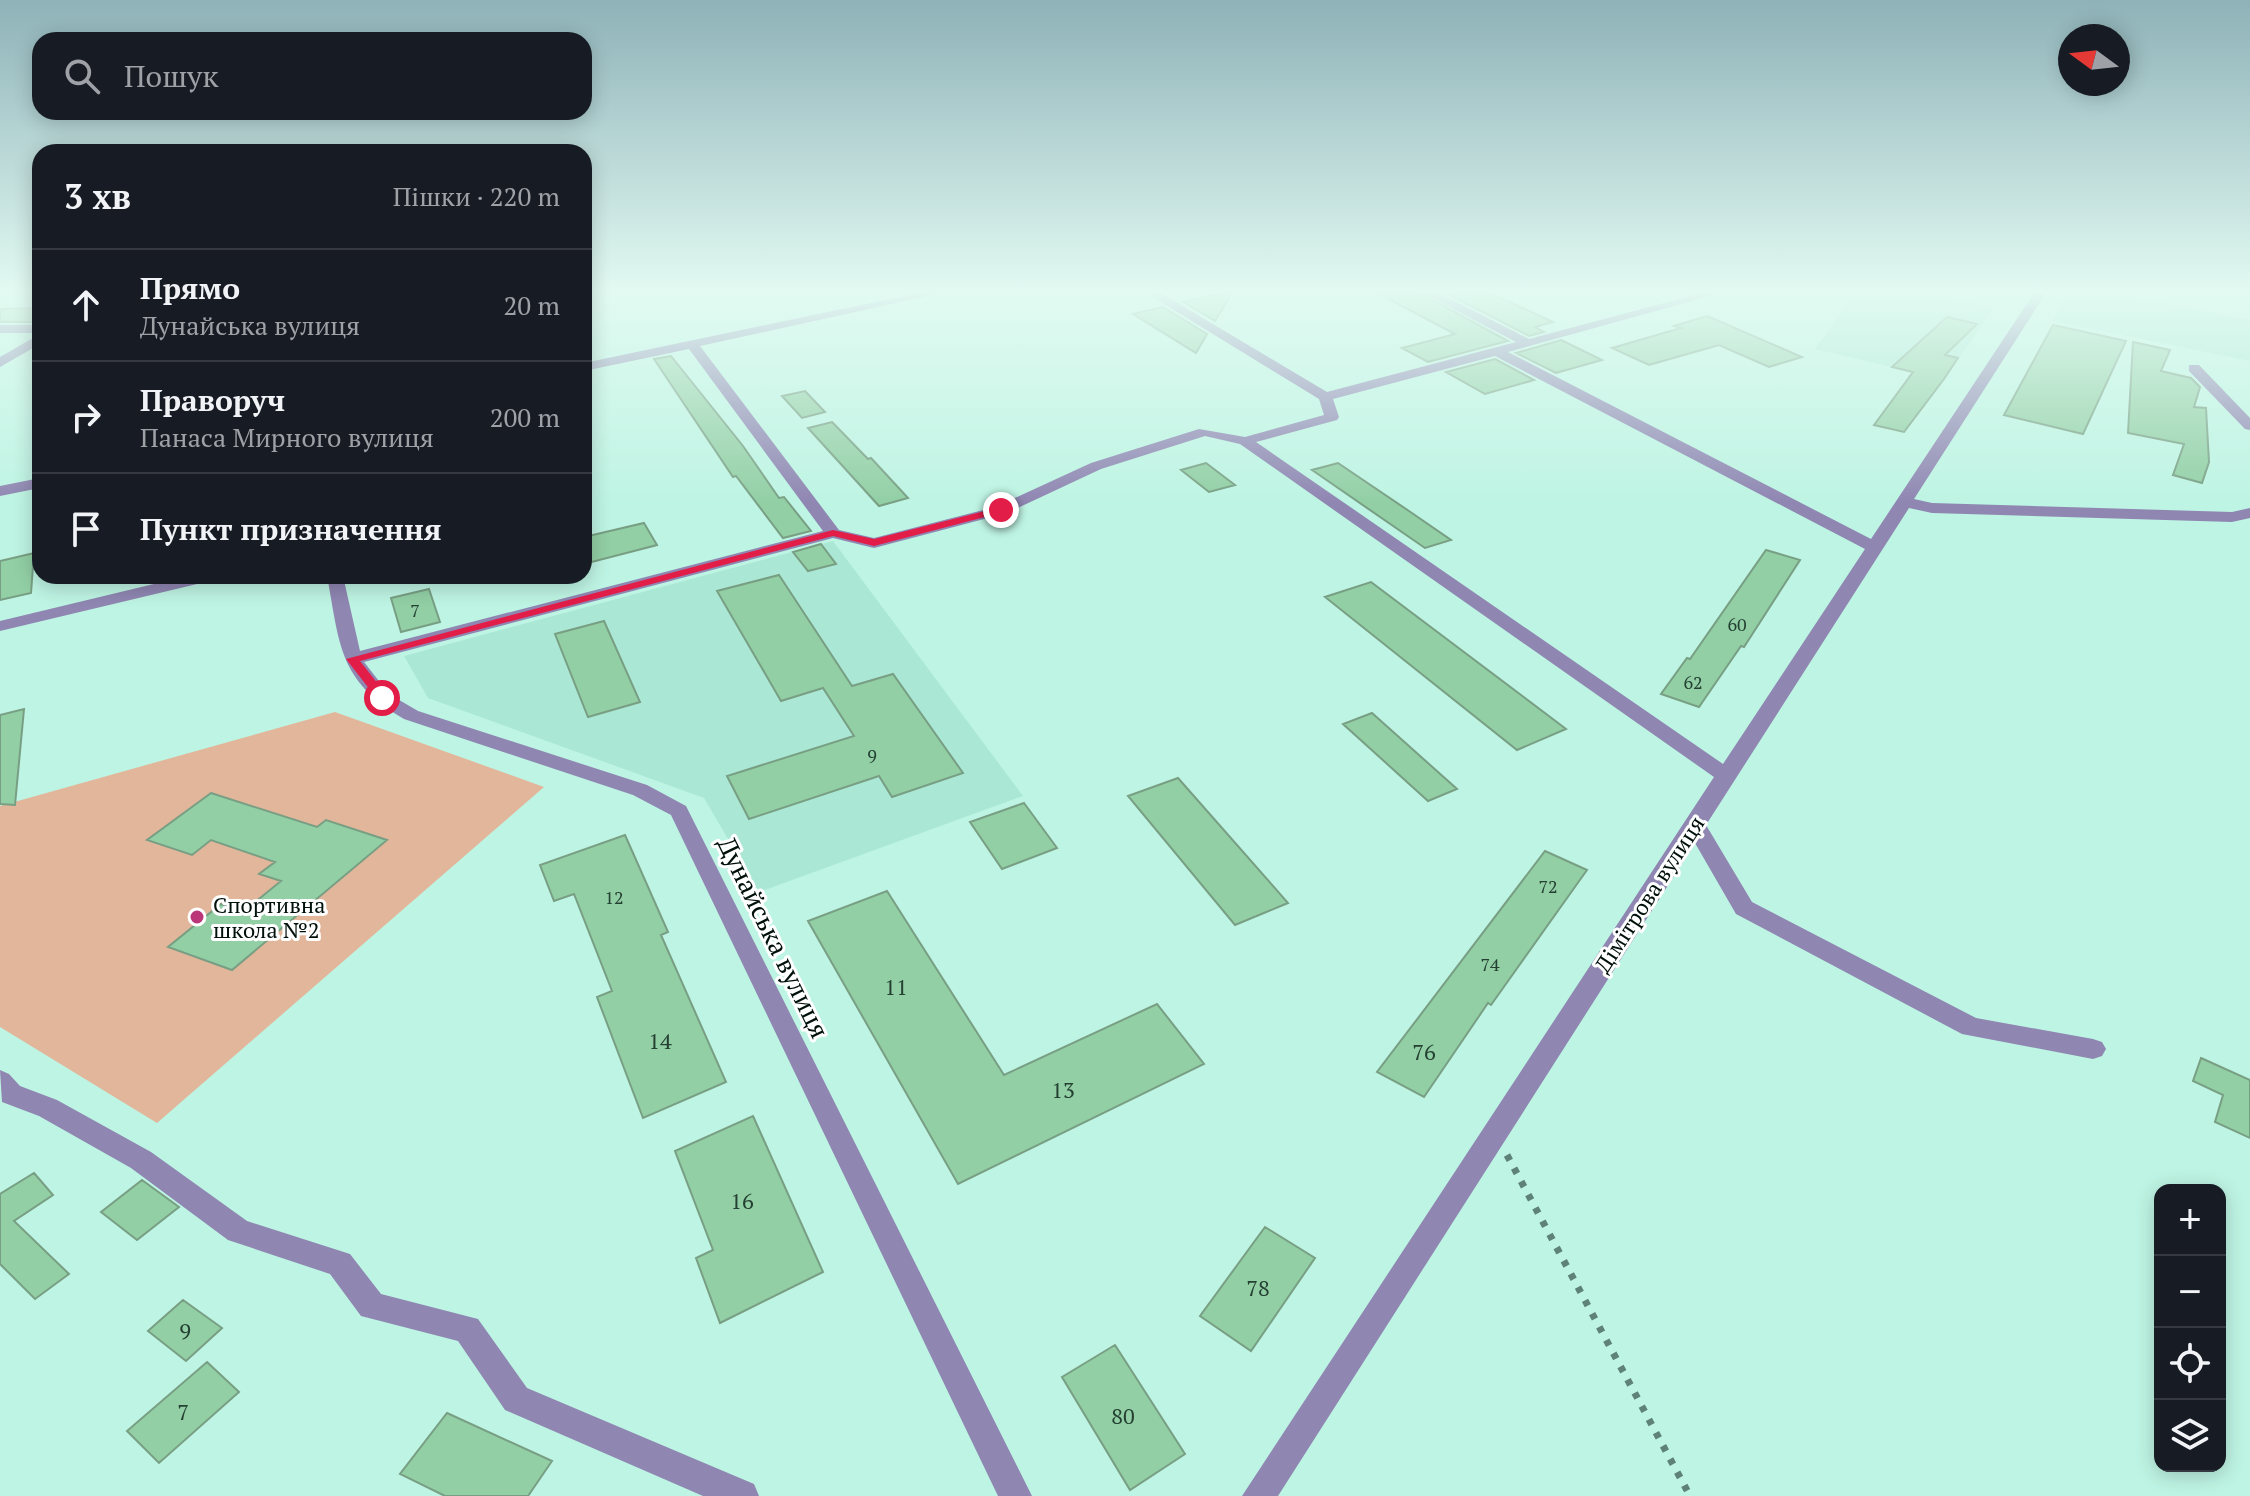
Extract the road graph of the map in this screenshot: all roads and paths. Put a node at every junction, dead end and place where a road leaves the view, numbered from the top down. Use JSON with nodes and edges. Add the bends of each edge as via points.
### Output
{"nodes":[{"id":1,"x":706,"y":363,"type":"edge"},
{"id":2,"x":1268,"y":363,"type":"edge"},
{"id":3,"x":1456,"y":363,"type":"edge"},
{"id":4,"x":1519,"y":363,"type":"edge"},
{"id":5,"x":1995,"y":363,"type":"edge"},
{"id":6,"x":2194,"y":368,"type":"dead end"},
{"id":7,"x":1325,"y":397,"type":"junction"},
{"id":8,"x":2250,"y":426,"type":"edge"},
{"id":9,"x":1245,"y":441,"type":"junction"},
{"id":10,"x":32,"y":485,"type":"edge"},
{"id":11,"x":0,"y":491,"type":"edge"},
{"id":12,"x":1904,"y":502,"type":"junction"},
{"id":13,"x":2250,"y":513,"type":"edge"},
{"id":14,"x":833,"y":533,"type":"junction"},
{"id":15,"x":1874,"y":547,"type":"junction"},
{"id":16,"x":175,"y":584,"type":"edge"},
{"id":17,"x":337,"y":584,"type":"edge"},
{"id":18,"x":0,"y":626,"type":"edge"},
{"id":19,"x":352,"y":659,"type":"junction"},
{"id":20,"x":1726,"y":776,"type":"junction"},
{"id":21,"x":1695,"y":824,"type":"junction"},
{"id":22,"x":2093,"y":1049,"type":"dead end"},
{"id":23,"x":0,"y":1081,"type":"edge"},
{"id":24,"x":1495,"y":1132,"type":"junction"},
{"id":25,"x":742,"y":1496,"type":"edge"},
{"id":26,"x":1015,"y":1496,"type":"edge"},
{"id":27,"x":1259,"y":1496,"type":"edge"},
{"id":28,"x":1690,"y":1496,"type":"edge"}],
"edges":[{"from":1,"to":14,"type":"street"},
{"from":2,"to":7,"type":"street"},
{"from":3,"to":7,"type":"street"},
{"from":4,"to":15,"type":"street"},
{"from":5,"to":12,"type":"street","name":"Дімітрова вулиця"},
{"from":6,"to":8,"type":"street"},
{"from":7,"to":9,"type":"street","via":[[1332,417]]},
{"from":9,"to":14,"type":"street","via":[[1204,432],[1096,466],[1001,510],[874,543]]},
{"from":9,"to":20,"type":"street"},
{"from":10,"to":11,"type":"street"},
{"from":12,"to":13,"type":"street","via":[[1932,508],[2232,517]]},
{"from":12,"to":15,"type":"street","name":"Дімітрова вулиця"},
{"from":14,"to":19,"type":"street"},
{"from":15,"to":20,"type":"street","name":"Дімітрова вулиця"},
{"from":16,"to":18,"type":"street"},
{"from":17,"to":19,"type":"street","name":"Дунайська вулиця"},
{"from":19,"to":26,"type":"street","name":"Дунайська вулиця","via":[[382,698],[411,715],[640,790],[679,811]]},
{"from":20,"to":21,"type":"street","name":"Дімітрова вулиця"},
{"from":21,"to":22,"type":"street","via":[[1744,908],[1971,1027]]},
{"from":21,"to":24,"type":"street","name":"Дімітрова вулиця"},
{"from":23,"to":25,"type":"street","via":[[11,1094],[48,1108],[141,1160],[238,1231],[340,1264],[372,1306],[467,1329],[516,1399]]},
{"from":24,"to":27,"type":"street","name":"Дімітрова вулиця"},
{"from":24,"to":28,"type":"path"}]}
